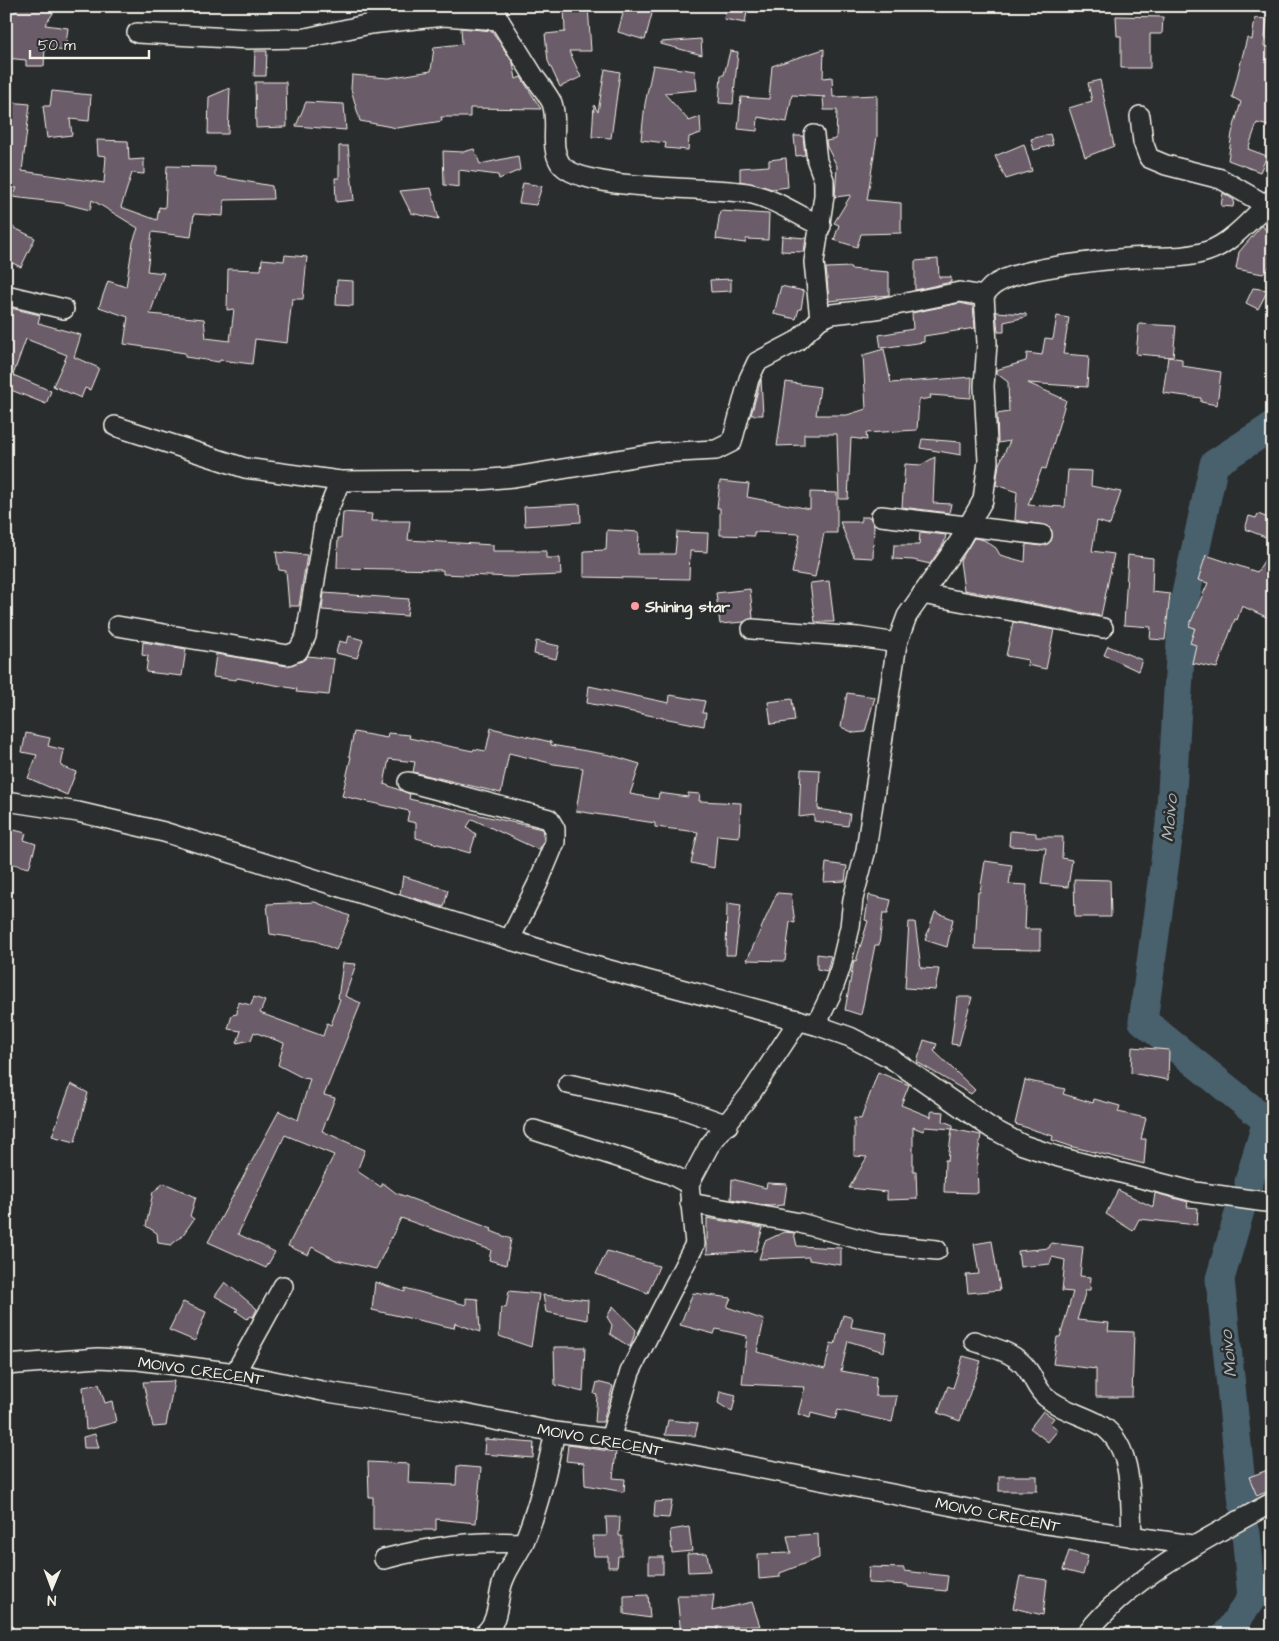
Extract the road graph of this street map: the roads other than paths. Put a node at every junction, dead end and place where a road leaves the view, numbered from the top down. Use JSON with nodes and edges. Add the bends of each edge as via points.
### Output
{"nodes":[{"id":1,"x":496,"y":13,"type":"edge"},
{"id":2,"x":137,"y":33,"type":"dead end"},
{"id":3,"x":1140,"y":116,"type":"dead end"},
{"id":4,"x":814,"y":135,"type":"dead end"},
{"id":5,"x":1269,"y":201,"type":"edge"},
{"id":6,"x":820,"y":226,"type":"junction"},
{"id":7,"x":6,"y":295,"type":"edge"},
{"id":8,"x":984,"y":296,"type":"junction"},
{"id":9,"x":64,"y":309,"type":"dead end"},
{"id":10,"x":820,"y":319,"type":"junction"},
{"id":11,"x":115,"y":426,"type":"dead end"},
{"id":12,"x":340,"y":481,"type":"junction"},
{"id":13,"x":881,"y":516,"type":"dead end"},
{"id":14,"x":968,"y":526,"type":"junction"},
{"id":15,"x":1042,"y":534,"type":"dead end"},
{"id":16,"x":922,"y":594,"type":"junction"},
{"id":17,"x":117,"y":626,"type":"dead end"},
{"id":18,"x":1102,"y":628,"type":"dead end"},
{"id":19,"x":752,"y":629,"type":"dead end"},
{"id":20,"x":897,"y":643,"type":"junction"},
{"id":21,"x":408,"y":782,"type":"dead end"},
{"id":22,"x":6,"y":801,"type":"edge"},
{"id":23,"x":510,"y":939,"type":"junction"},
{"id":24,"x":808,"y":1022,"type":"junction"},
{"id":25,"x":568,"y":1084,"type":"dead end"},
{"id":26,"x":728,"y":1125,"type":"junction"},
{"id":27,"x":534,"y":1130,"type":"dead end"},
{"id":28,"x":689,"y":1184,"type":"junction"},
{"id":29,"x":690,"y":1203,"type":"junction"},
{"id":30,"x":1273,"y":1203,"type":"edge"},
{"id":31,"x":937,"y":1250,"type":"dead end"},
{"id":32,"x":283,"y":1286,"type":"dead end"},
{"id":33,"x":974,"y":1341,"type":"dead end"},
{"id":34,"x":6,"y":1365,"type":"edge"},
{"id":35,"x":235,"y":1373,"type":"junction"},
{"id":36,"x":556,"y":1432,"type":"junction"},
{"id":37,"x":610,"y":1439,"type":"junction"},
{"id":38,"x":1273,"y":1502,"type":"edge"},
{"id":39,"x":1132,"y":1537,"type":"junction"},
{"id":40,"x":523,"y":1543,"type":"junction"},
{"id":41,"x":1192,"y":1545,"type":"junction"},
{"id":42,"x":384,"y":1559,"type":"dead end"},
{"id":43,"x":483,"y":1635,"type":"edge"},
{"id":44,"x":1085,"y":1635,"type":"edge"}],
"edges":[{"from":1,"to":2,"type":"street","via":[[370,24],[306,38],[249,39]]},
{"from":1,"to":6,"type":"street","via":[[552,104],[556,128],[554,148],[561,164],[571,172],[631,185],[717,188],[750,194]]},
{"from":3,"to":5,"type":"street","via":[[1143,142],[1149,158],[1221,179]]},
{"from":4,"to":6,"type":"street","via":[[817,161],[824,180]]},
{"from":5,"to":8,"type":"street","via":[[1237,232],[1210,251],[1181,258],[1128,258],[1034,271],[1002,280]]},
{"from":6,"to":10,"type":"street","via":[[814,262]]},
{"from":7,"to":9,"type":"street"},
{"from":8,"to":10,"type":"street","via":[[960,292],[876,309],[832,314]]},
{"from":8,"to":14,"type":"street","via":[[987,480],[983,500]]},
{"from":10,"to":12,"type":"street","via":[[786,349],[756,362],[748,379],[732,442],[725,447],[659,453],[514,477]]},
{"from":11,"to":12,"type":"street","via":[[245,468]]},
{"from":12,"to":17,"type":"street","via":[[325,518],[306,636],[298,651],[288,655]]},
{"from":13,"to":14,"type":"street"},
{"from":14,"to":15,"type":"street"},
{"from":14,"to":16,"type":"street"},
{"from":16,"to":18,"type":"street"},
{"from":16,"to":20,"type":"street","via":[[907,616]]},
{"from":19,"to":20,"type":"street"},
{"from":20,"to":24,"type":"street","via":[[866,850],[840,969],[832,994]]},
{"from":21,"to":23,"type":"street","via":[[549,819],[555,829],[555,842]]},
{"from":22,"to":23,"type":"street","via":[[78,812],[164,832]]},
{"from":23,"to":24,"type":"street","via":[[594,966]]},
{"from":24,"to":26,"type":"street"},
{"from":24,"to":30,"type":"street","via":[[850,1037],[889,1057],[991,1128],[1023,1145],[1059,1158],[1195,1192]]},
{"from":25,"to":26,"type":"street","via":[[677,1107]]},
{"from":26,"to":28,"type":"street","via":[[709,1146]]},
{"from":27,"to":28,"type":"street","via":[[670,1174]]},
{"from":28,"to":29,"type":"street"},
{"from":29,"to":31,"type":"street","via":[[800,1223],[878,1244]]},
{"from":29,"to":37,"type":"street","via":[[694,1244],[630,1372]]},
{"from":32,"to":35,"type":"street"},
{"from":33,"to":39,"type":"street","via":[[1009,1353],[1027,1368],[1046,1397],[1113,1433],[1124,1454]]},
{"from":34,"to":35,"type":"street","name":"MOIVO CRECENT","via":[[98,1358]]},
{"from":35,"to":36,"type":"street","name":"MOIVO CRECENT"},
{"from":36,"to":37,"type":"street","name":"MOIVO CRECENT"},
{"from":36,"to":40,"type":"street","via":[[540,1498]]},
{"from":37,"to":39,"type":"street","name":"MOIVO CRECENT","via":[[1040,1523]]},
{"from":38,"to":41,"type":"street"},
{"from":39,"to":41,"type":"street","name":"MOIVO CRECENT"},
{"from":40,"to":42,"type":"street","via":[[483,1541],[446,1544]]},
{"from":40,"to":43,"type":"street","via":[[503,1580],[498,1608],[489,1630]]},
{"from":41,"to":44,"type":"street","via":[[1138,1584],[1096,1620]]}]}
